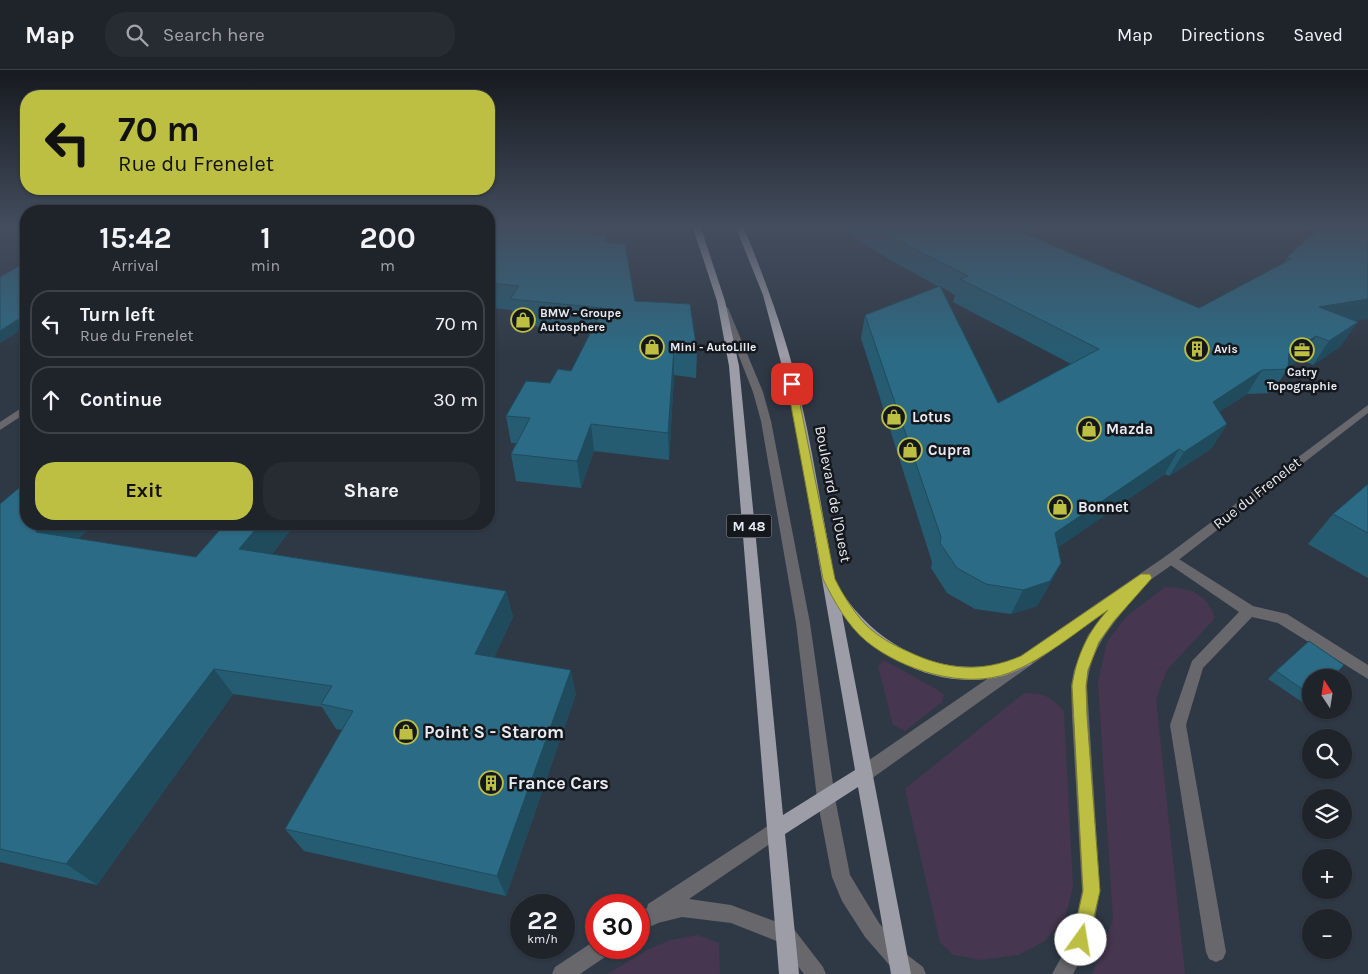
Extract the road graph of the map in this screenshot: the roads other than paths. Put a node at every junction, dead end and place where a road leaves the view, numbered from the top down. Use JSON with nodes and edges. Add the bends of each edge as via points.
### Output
{"nodes":[{"id":1,"x":711,"y":270,"type":"edge"},
{"id":2,"x":757,"y":270,"type":"edge"},
{"id":3,"x":721,"y":301,"type":"junction"},
{"id":4,"x":1368,"y":408,"type":"edge"},
{"id":5,"x":20,"y":413,"type":"edge"},
{"id":6,"x":0,"y":428,"type":"edge"},
{"id":7,"x":1171,"y":560,"type":"junction"},
{"id":8,"x":1146,"y":578,"type":"junction"},
{"id":9,"x":829,"y":579,"type":"junction"},
{"id":10,"x":1249,"y":611,"type":"junction"},
{"id":11,"x":1026,"y":660,"type":"junction"},
{"id":12,"x":1368,"y":673,"type":"edge"},
{"id":13,"x":864,"y":773,"type":"junction"},
{"id":14,"x":826,"y":798,"type":"junction"},
{"id":15,"x":777,"y":830,"type":"junction"},
{"id":16,"x":650,"y":915,"type":"edge"},
{"id":17,"x":650,"y":916,"type":"edge"},
{"id":18,"x":786,"y":935,"type":"junction"},
{"id":19,"x":1216,"y":952,"type":"dead end"},
{"id":20,"x":585,"y":959,"type":"edge"},
{"id":21,"x":900,"y":967,"type":"edge"},
{"id":22,"x":1062,"y":970,"type":"edge"},
{"id":23,"x":562,"y":974,"type":"edge"},
{"id":24,"x":789,"y":974,"type":"edge"},
{"id":25,"x":816,"y":974,"type":"edge"},
{"id":26,"x":916,"y":974,"type":"edge"}],
"edges":[{"from":1,"to":3,"type":"main road","number":"M 48"},
{"from":2,"to":9,"type":"main road","name":"Boulevard de l'Ouest","via":[[788,367]]},
{"from":3,"to":14,"type":"street","via":[[758,392],[766,421],[803,623]]},
{"from":3,"to":15,"type":"main road","number":"M 48","via":[[734,366],[740,422]]},
{"from":4,"to":7,"type":"street","name":"Rue du Frenelet"},
{"from":5,"to":6,"type":"street"},
{"from":7,"to":8,"type":"street","name":"Rue du Frenelet"},
{"from":7,"to":10,"type":"street"},
{"from":8,"to":11,"type":"street","name":"Rue du Frenelet"},
{"from":8,"to":22,"type":"street","name":"Rue du Frenelet","via":[[1093,639],[1081,670],[1080,716],[1091,891],[1081,940]]},
{"from":9,"to":11,"type":"main road","via":[[849,614],[871,638],[928,668],[966,674],[1004,669]]},
{"from":9,"to":13,"type":"main road","name":"Boulevard de l'Ouest"},
{"from":10,"to":12,"type":"street","via":[[1282,618]]},
{"from":10,"to":19,"type":"street","via":[[1197,665],[1178,724]]},
{"from":11,"to":13,"type":"street","name":"Rue du Frenelet"},
{"from":13,"to":14,"type":"main road"},
{"from":13,"to":21,"type":"main road","name":"Boulevard de l'Ouest"},
{"from":14,"to":15,"type":"main road"},
{"from":14,"to":21,"type":"street","via":[[841,877],[872,930]]},
{"from":15,"to":16,"type":"street"},
{"from":15,"to":18,"type":"main road","number":"M 48"},
{"from":17,"to":18,"type":"street","via":[[682,908],[703,909],[731,914]]},
{"from":18,"to":24,"type":"main road","number":"M 48"},
{"from":18,"to":25,"type":"street"},
{"from":20,"to":23,"type":"street"},
{"from":21,"to":26,"type":"street"}]}
